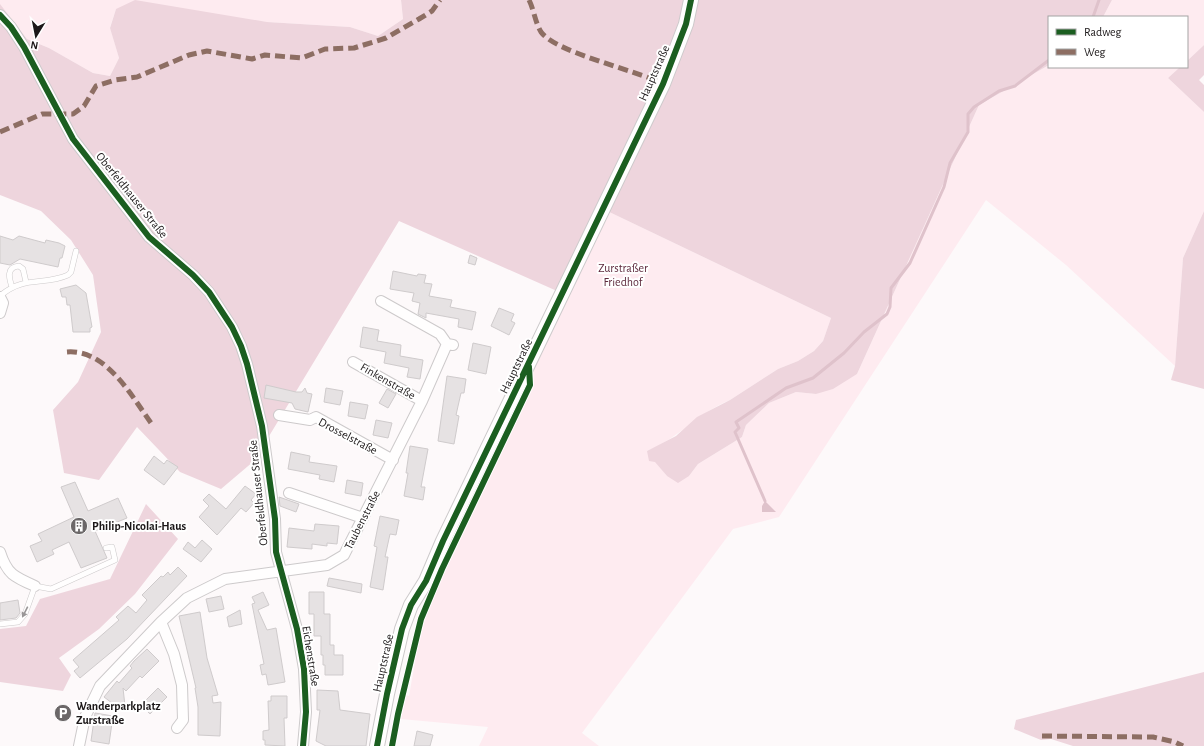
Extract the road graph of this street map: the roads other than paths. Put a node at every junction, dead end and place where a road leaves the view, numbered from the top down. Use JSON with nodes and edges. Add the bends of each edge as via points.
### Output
{"nodes":[{"id":1,"x":691,"y":0,"type":"edge"},
{"id":2,"x":0,"y":15,"type":"edge"},
{"id":3,"x":76,"y":251,"type":"dead end"},
{"id":4,"x":26,"y":282,"type":"junction"},
{"id":5,"x":12,"y":287,"type":"junction"},
{"id":6,"x":0,"y":297,"type":"edge"},
{"id":7,"x":381,"y":301,"type":"dead end"},
{"id":8,"x":0,"y":313,"type":"edge"},
{"id":9,"x":354,"y":362,"type":"dead end"},
{"id":10,"x":422,"y":401,"type":"junction"},
{"id":11,"x":279,"y":415,"type":"dead end"},
{"id":12,"x":393,"y":460,"type":"junction"},
{"id":13,"x":289,"y":493,"type":"dead end"},
{"id":14,"x":363,"y":518,"type":"junction"},
{"id":15,"x":106,"y":548,"type":"dead end"},
{"id":16,"x":0,"y":552,"type":"edge"},
{"id":17,"x":280,"y":572,"type":"junction"},
{"id":18,"x":426,"y":582,"type":"junction"},
{"id":19,"x":34,"y":586,"type":"junction"},
{"id":20,"x":161,"y":622,"type":"junction"},
{"id":21,"x":0,"y":624,"type":"edge"},
{"id":22,"x":177,"y":728,"type":"dead end"},
{"id":23,"x":79,"y":746,"type":"edge"},
{"id":24,"x":303,"y":746,"type":"edge"},
{"id":25,"x":377,"y":746,"type":"edge"},
{"id":26,"x":386,"y":746,"type":"edge"}],
"edges":[{"from":1,"to":18,"type":"main road","name":"Hauptstraße","via":[[683,32],[663,84],[443,541]]},
{"from":2,"to":17,"type":"street","name":"Oberfeldhauser Straße","via":[[24,47],[67,130],[96,170],[150,237],[205,287],[235,333],[245,357],[262,426]]},
{"from":3,"to":4,"type":"lane","via":[[68,275]]},
{"from":4,"to":5,"type":"lane"},
{"from":4,"to":5,"type":"lane","via":[[23,269],[14,266],[8,278]]},
{"from":5,"to":6,"type":"lane"},
{"from":6,"to":8,"type":"street","via":[[3,303]]},
{"from":7,"to":10,"type":"street","name":"Taubenstraße","via":[[440,334],[450,345]]},
{"from":9,"to":10,"type":"street","name":"Finkenstraße"},
{"from":10,"to":12,"type":"street","name":"Taubenstraße"},
{"from":11,"to":12,"type":"street","name":"Drosselstraße","via":[[310,420],[316,417]]},
{"from":12,"to":14,"type":"street","name":"Taubenstraße"},
{"from":13,"to":14,"type":"street"},
{"from":14,"to":17,"type":"street","name":"Taubenstraße","via":[[344,555],[327,565]]},
{"from":15,"to":19,"type":"lane","via":[[112,547],[116,560],[51,589]]},
{"from":16,"to":19,"type":"street","via":[[4,567]]},
{"from":17,"to":20,"type":"street","name":"Taubenstraße","via":[[225,579],[187,598]]},
{"from":17,"to":24,"type":"street","name":"Eichenstraße","via":[[304,669],[306,712]]},
{"from":18,"to":25,"type":"main road","name":"Hauptstraße","via":[[411,605],[402,629]]},
{"from":18,"to":26,"type":"main road","name":"Hauptstraße","via":[[406,650]]},
{"from":19,"to":21,"type":"lane","one_way":true,"via":[[25,614],[18,622]]},
{"from":20,"to":22,"type":"street","via":[[174,654],[182,685],[183,720]]},
{"from":20,"to":23,"type":"street","name":"Taubenstraße","via":[[100,686],[85,717]]}]}
